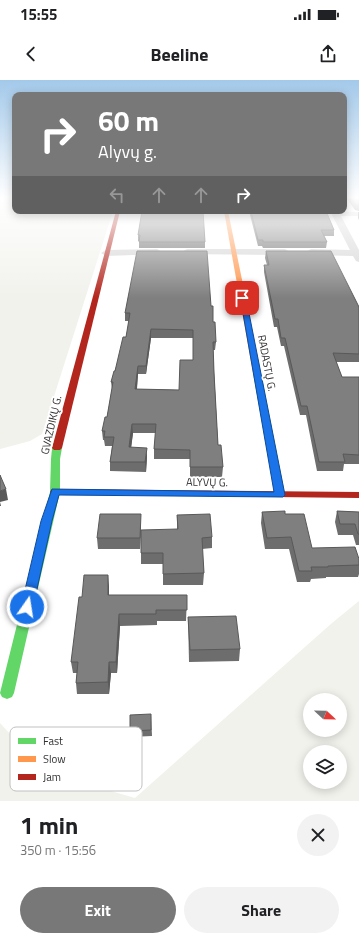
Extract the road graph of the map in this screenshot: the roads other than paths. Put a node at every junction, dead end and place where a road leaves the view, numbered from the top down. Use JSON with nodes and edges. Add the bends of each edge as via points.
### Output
{"nodes":[{"id":1,"x":112,"y":231,"type":"edge"},
{"id":2,"x":230,"y":231,"type":"edge"},
{"id":3,"x":345,"y":231,"type":"edge"},
{"id":4,"x":234,"y":252,"type":"junction"},
{"id":5,"x":106,"y":253,"type":"junction"},
{"id":6,"x":358,"y":255,"type":"edge"},
{"id":7,"x":55,"y":492,"type":"junction"},
{"id":8,"x":280,"y":495,"type":"junction"},
{"id":9,"x":359,"y":496,"type":"edge"},
{"id":10,"x":7,"y":693,"type":"dead end"}],
"edges":[{"from":1,"to":5,"type":"street","name":"GVAZDIKŲ G."},
{"from":2,"to":4,"type":"street","name":"RADASTŲ G."},
{"from":3,"to":6,"type":"street"},
{"from":4,"to":5,"type":"street"},
{"from":4,"to":6,"type":"street"},
{"from":4,"to":8,"type":"street","name":"RADASTŲ G."},
{"from":5,"to":7,"type":"street","name":"GVAZDIKŲ G.","via":[[55,454]]},
{"from":7,"to":8,"type":"street","name":"ALYVŲ G."},
{"from":7,"to":10,"type":"street","name":"GVAZDIKŲ G."},
{"from":8,"to":9,"type":"street","name":"ALYVŲ G."}]}
